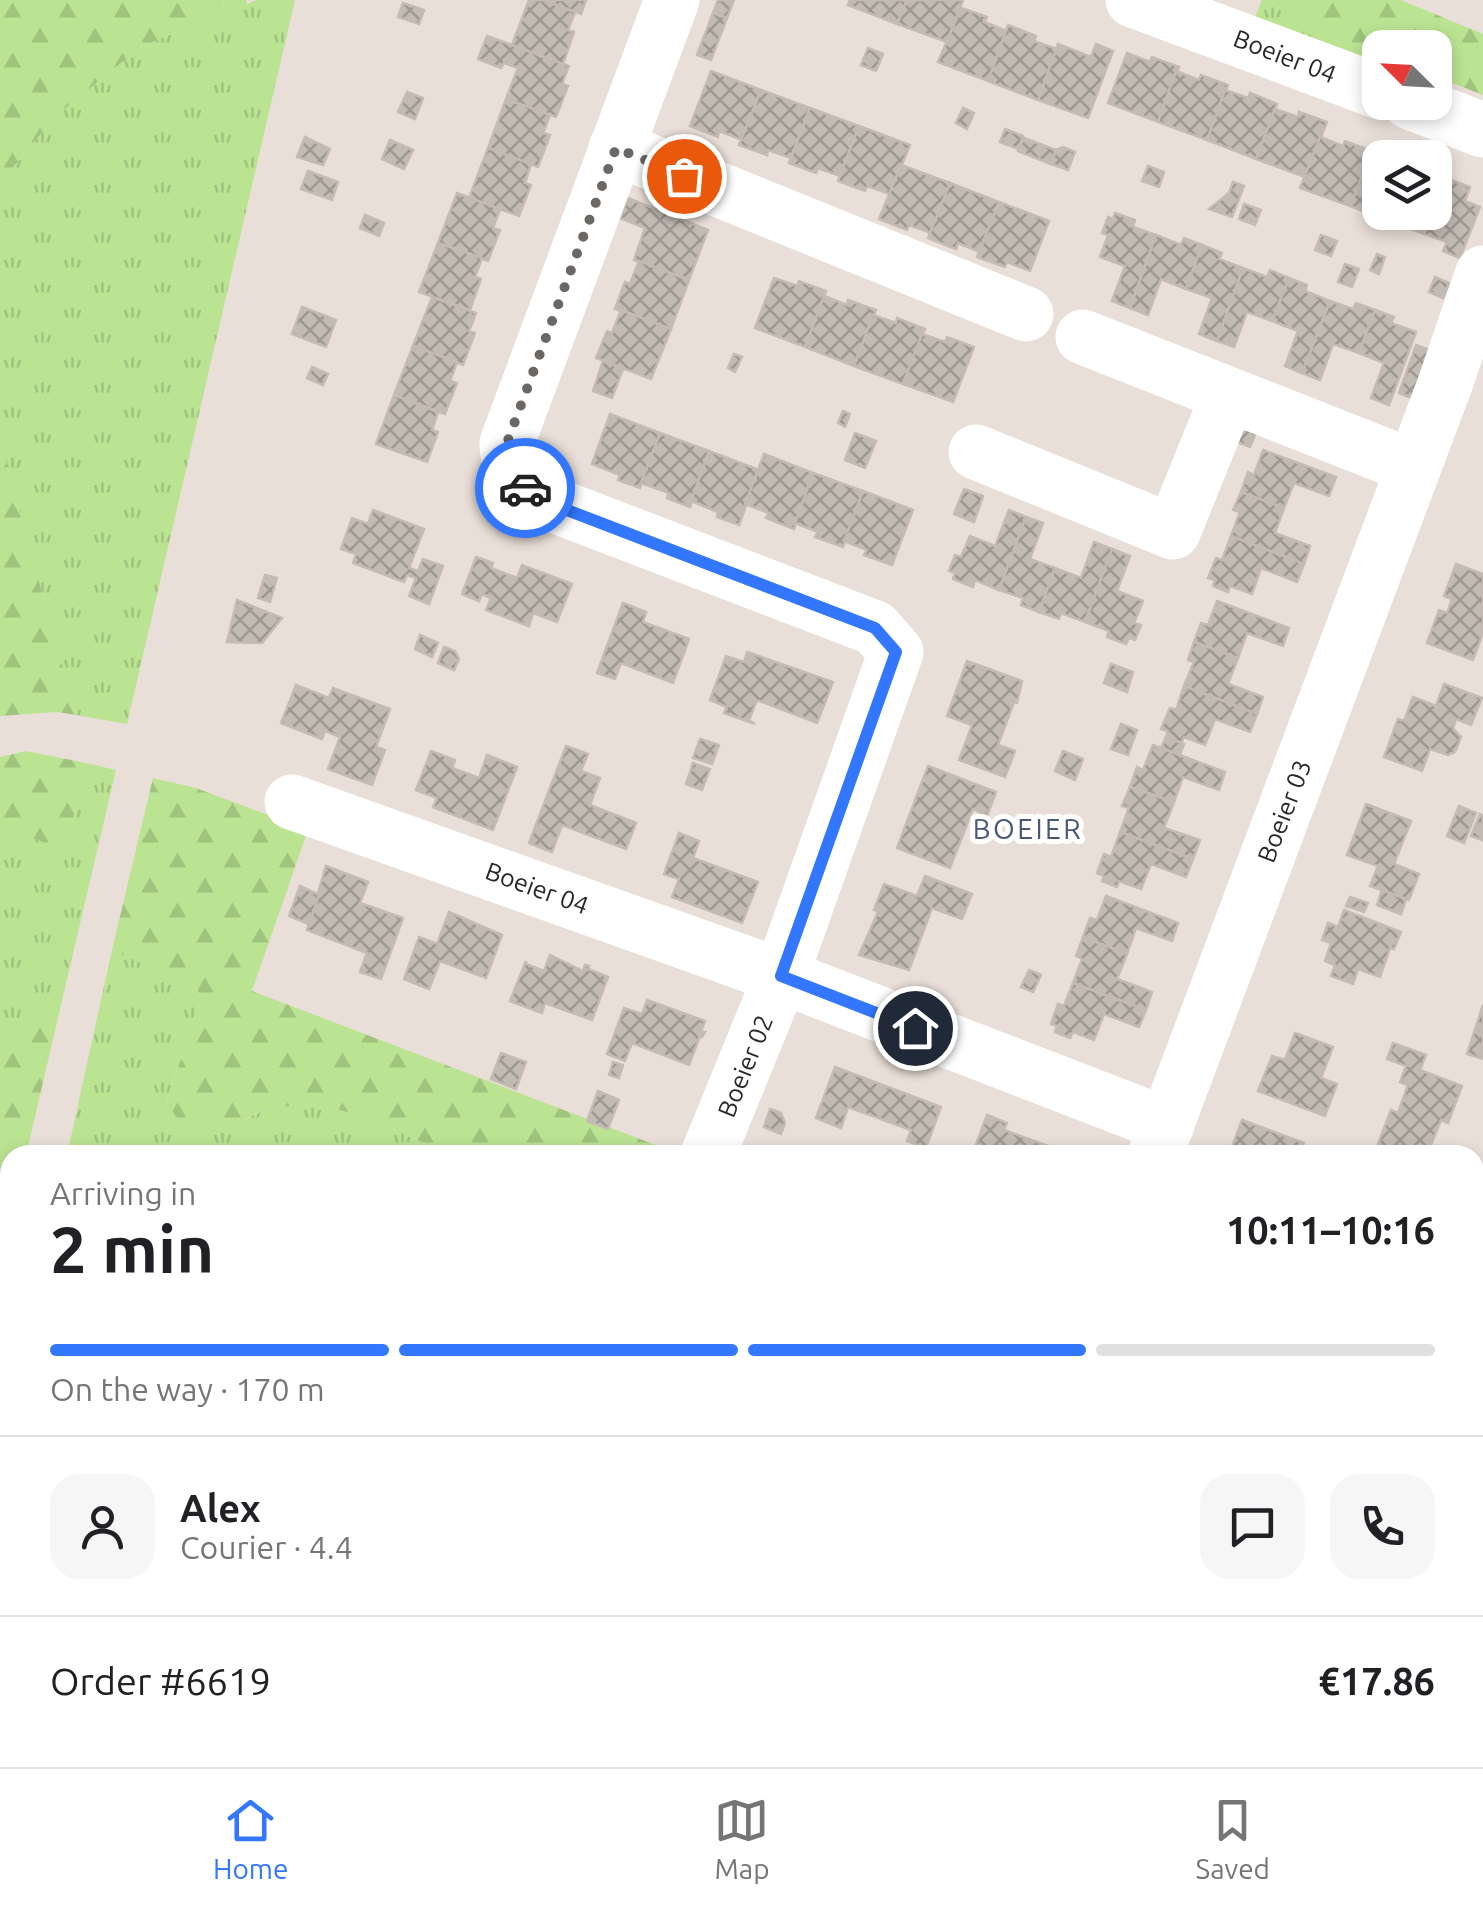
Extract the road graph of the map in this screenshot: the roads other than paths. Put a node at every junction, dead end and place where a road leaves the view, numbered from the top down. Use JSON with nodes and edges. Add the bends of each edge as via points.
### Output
{"nodes":[{"id":1,"x":672,"y":0,"type":"edge"},
{"id":2,"x":1134,"y":0,"type":"edge"},
{"id":3,"x":1244,"y":18,"type":"edge"},
{"id":4,"x":1362,"y":82,"type":"edge"},
{"id":5,"x":1452,"y":118,"type":"edge"},
{"id":6,"x":1483,"y":130,"type":"edge"},
{"id":7,"x":616,"y":148,"type":"junction"},
{"id":8,"x":1483,"y":273,"type":"edge"},
{"id":9,"x":1026,"y":314,"type":"dead end"},
{"id":10,"x":1083,"y":337,"type":"dead end"},
{"id":11,"x":1464,"y":392,"type":"edge"},
{"id":12,"x":1228,"y":396,"type":"junction"},
{"id":13,"x":976,"y":452,"type":"dead end"},
{"id":14,"x":1413,"y":467,"type":"junction"},
{"id":15,"x":292,"y":802,"type":"dead end"},
{"id":16,"x":781,"y":976,"type":"junction"},
{"id":17,"x":1161,"y":1140,"type":"edge"},
{"id":18,"x":712,"y":1145,"type":"edge"}],
"edges":[{"from":1,"to":7,"type":"street"},
{"from":2,"to":3,"type":"street","name":"Boeier 04"},
{"from":3,"to":4,"type":"street","name":"Boeier 04"},
{"from":5,"to":6,"type":"street"},
{"from":7,"to":9,"type":"street"},
{"from":7,"to":16,"type":"street","via":[[507,443],[512,474],[546,502],[875,628],[896,652]]},
{"from":8,"to":11,"type":"street"},
{"from":10,"to":12,"type":"street"},
{"from":11,"to":14,"type":"street","name":"Boeier 03"},
{"from":12,"to":13,"type":"street","via":[[1173,532]]},
{"from":12,"to":14,"type":"street"},
{"from":14,"to":17,"type":"street","name":"Boeier 03"},
{"from":15,"to":16,"type":"street","name":"Boeier 04"},
{"from":16,"to":17,"type":"street","name":"Boeier 04"},
{"from":16,"to":18,"type":"street","name":"Boeier 02"}]}
